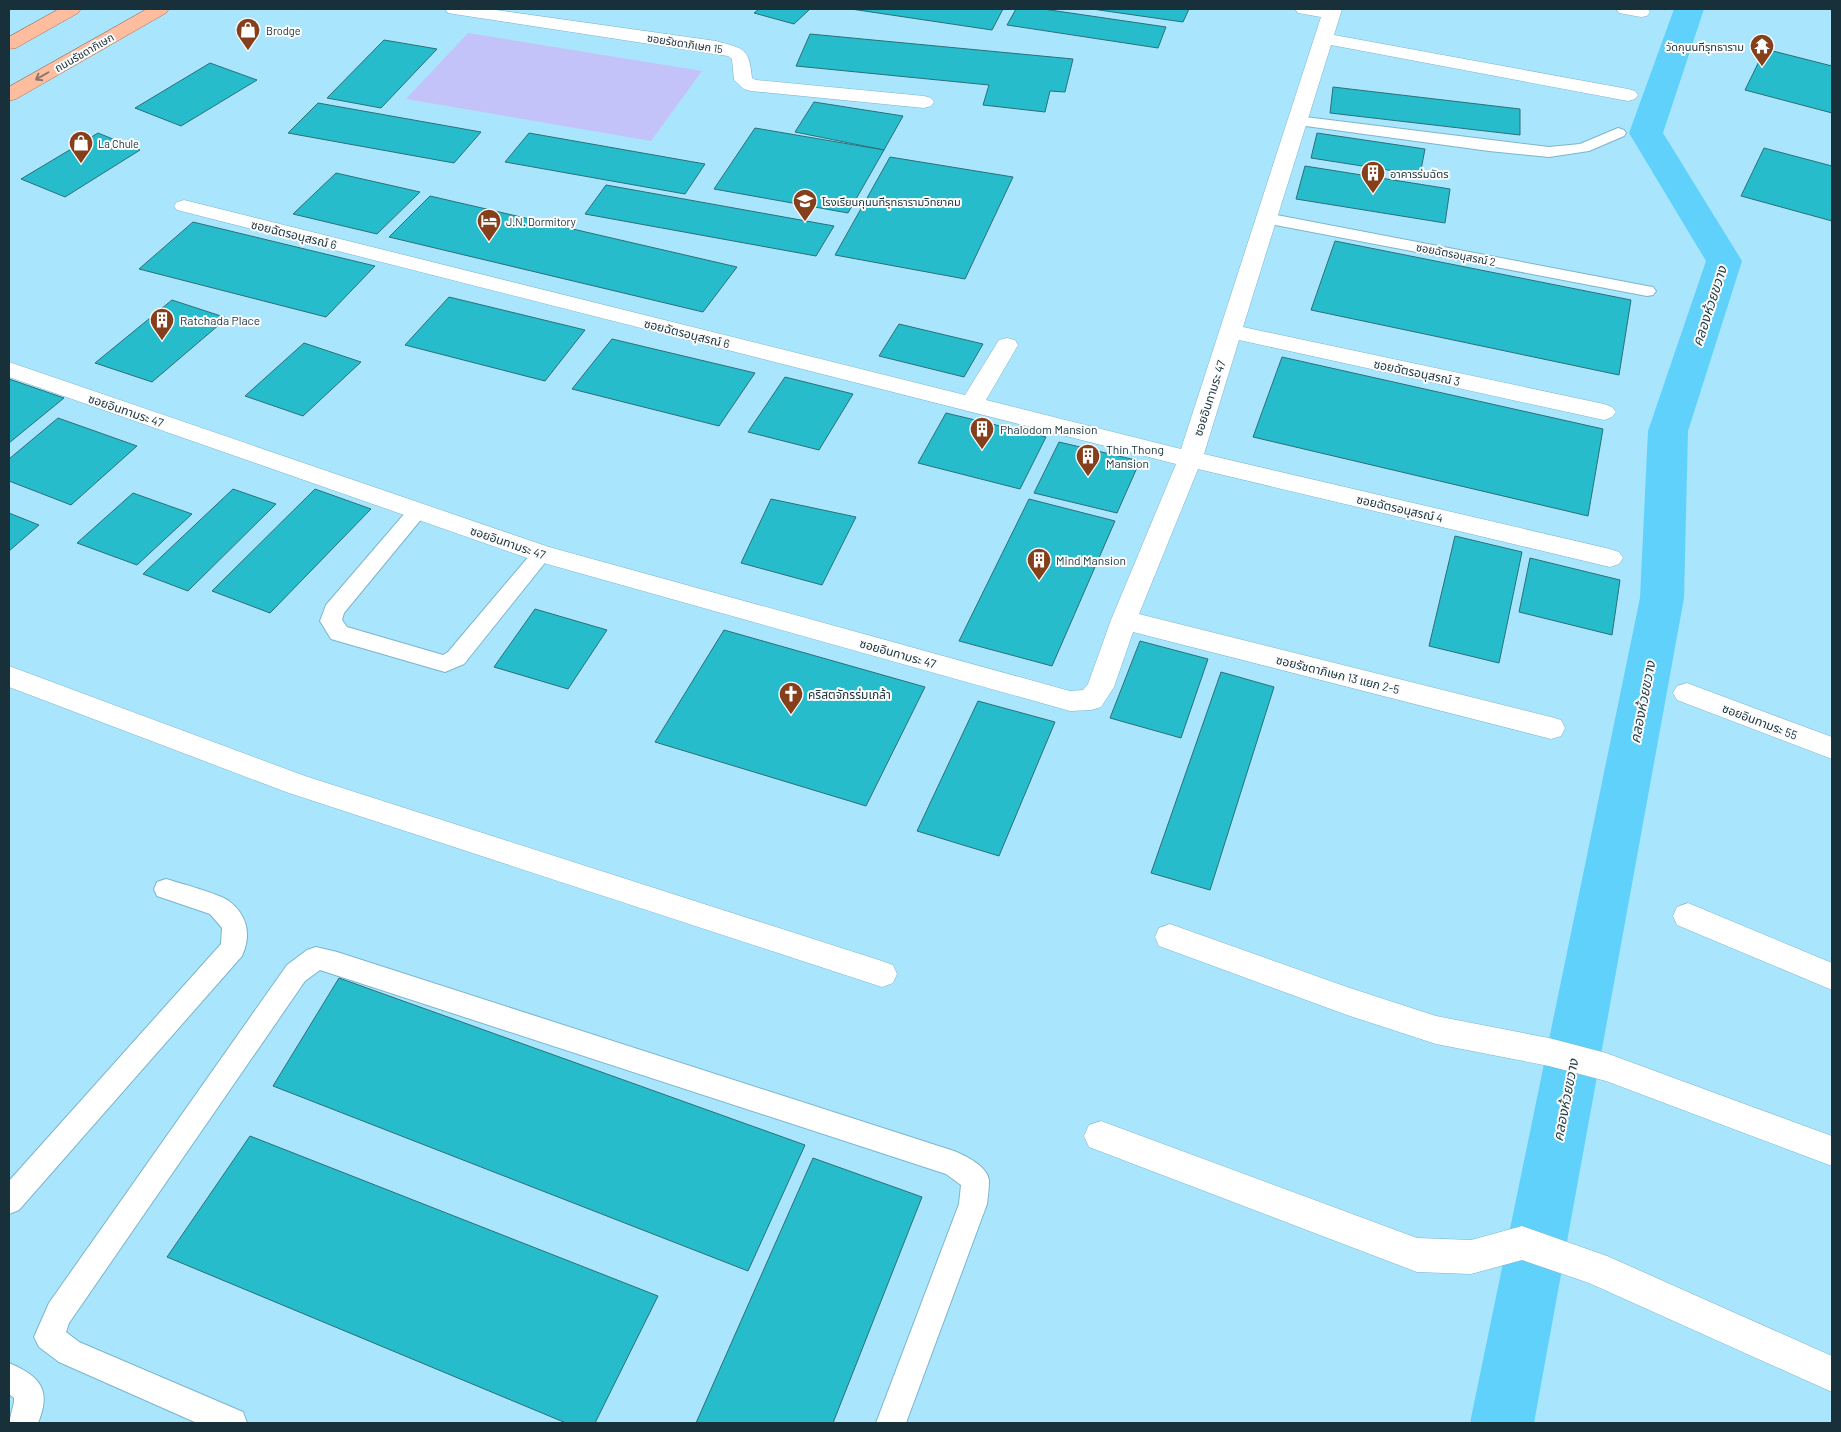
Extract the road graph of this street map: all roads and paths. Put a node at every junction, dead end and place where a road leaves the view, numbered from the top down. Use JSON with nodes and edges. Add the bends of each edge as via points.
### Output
{"nodes":[{"id":1,"x":72,"y":9,"type":"edge"},
{"id":2,"x":160,"y":9,"type":"edge"},
{"id":3,"x":454,"y":9,"type":"edge"},
{"id":4,"x":1304,"y":9,"type":"edge"},
{"id":5,"x":1332,"y":11,"type":"edge"},
{"id":6,"x":1324,"y":38,"type":"junction"},
{"id":7,"x":9,"y":44,"type":"edge"},
{"id":8,"x":9,"y":95,"type":"edge"},
{"id":9,"x":1628,"y":95,"type":"dead end"},
{"id":10,"x":924,"y":102,"type":"dead end"},
{"id":11,"x":1297,"y":121,"type":"junction"},
{"id":12,"x":1618,"y":133,"type":"dead end"},
{"id":13,"x":184,"y":206,"type":"dead end"},
{"id":14,"x":1266,"y":218,"type":"junction"},
{"id":15,"x":1646,"y":291,"type":"dead end"},
{"id":16,"x":1230,"y":332,"type":"junction"},
{"id":17,"x":1007,"y":345,"type":"dead end"},
{"id":18,"x":9,"y":369,"type":"edge"},
{"id":19,"x":970,"y":404,"type":"junction"},
{"id":20,"x":1604,"y":412,"type":"dead end"},
{"id":21,"x":1190,"y":459,"type":"junction"},
{"id":22,"x":418,"y":511,"type":"junction"},
{"id":23,"x":542,"y":554,"type":"junction"},
{"id":24,"x":1610,"y":558,"type":"dead end"},
{"id":25,"x":1124,"y":620,"type":"junction"},
{"id":26,"x":9,"y":676,"type":"edge"},
{"id":27,"x":1687,"y":693,"type":"dead end"},
{"id":28,"x":1551,"y":728,"type":"dead end"},
{"id":29,"x":1832,"y":748,"type":"edge"},
{"id":30,"x":166,"y":889,"type":"dead end"},
{"id":31,"x":1688,"y":916,"type":"dead end"},
{"id":32,"x":1170,"y":937,"type":"dead end"},
{"id":33,"x":882,"y":974,"type":"dead end"},
{"id":34,"x":1832,"y":977,"type":"edge"},
{"id":35,"x":1101,"y":1136,"type":"dead end"},
{"id":36,"x":1832,"y":1151,"type":"edge"},
{"id":37,"x":9,"y":1201,"type":"edge"},
{"id":38,"x":1832,"y":1374,"type":"edge"},
{"id":39,"x":9,"y":1378,"type":"edge"},
{"id":40,"x":23,"y":1423,"type":"edge"},
{"id":41,"x":232,"y":1423,"type":"edge"},
{"id":42,"x":891,"y":1423,"type":"edge"}],
"edges":[{"from":1,"to":7,"type":"main road"},
{"from":2,"to":8,"type":"main road","name":"ถนนรัชดาภิเษก","one_way":true},
{"from":3,"to":10,"type":"street","name":"ซอยรัชดาภิเษก 15","via":[[716,47],[735,52],[741,58],[743,80],[751,85]]},
{"from":4,"to":5,"type":"street"},
{"from":5,"to":6,"type":"street","name":"ซอยอินทามระ 47"},
{"from":6,"to":9,"type":"street"},
{"from":6,"to":11,"type":"street","name":"ซอยอินทามระ 47"},
{"from":11,"to":12,"type":"lane","via":[[1549,152],[1583,148]]},
{"from":11,"to":14,"type":"street","name":"ซอยอินทามระ 47"},
{"from":13,"to":19,"type":"street","name":"ซอยฉัตรอนุสรณ์ 6"},
{"from":14,"to":15,"type":"lane","name":"ซอยฉัตรอนุสรณ์ 2"},
{"from":14,"to":16,"type":"street","name":"ซอยอินทามระ 47"},
{"from":16,"to":20,"type":"street","name":"ซอยฉัตรอนุสรณ์ 3"},
{"from":16,"to":21,"type":"street","name":"ซอยอินทามระ 47"},
{"from":17,"to":19,"type":"street"},
{"from":18,"to":22,"type":"street","name":"ซอยอินทามระ 47"},
{"from":19,"to":21,"type":"street","name":"ซอยฉัตรอนุสรณ์ 6"},
{"from":21,"to":24,"type":"street","name":"ซอยฉัตรอนุสรณ์ 4"},
{"from":21,"to":25,"type":"street","name":"ซอยอินทามระ 47"},
{"from":22,"to":23,"type":"street","name":"ซอยอินทามระ 47"},
{"from":22,"to":23,"type":"lane","via":[[334,610],[331,621],[339,633],[445,664],[456,658]]},
{"from":23,"to":25,"type":"street","name":"ซอยอินทามระ 47","via":[[1070,701],[1091,700],[1100,687]]},
{"from":25,"to":28,"type":"street","name":"ซอยรัชดาภิเษก 13 แยก 2-5"},
{"from":26,"to":33,"type":"street","via":[[296,784]]},
{"from":27,"to":29,"type":"street","name":"ซอยอินทามระ 55"},
{"from":30,"to":37,"type":"lane","via":[[219,907],[235,924],[233,948]]},
{"from":31,"to":34,"type":"street"},
{"from":32,"to":36,"type":"street","via":[[1436,1030],[1549,1052],[1606,1067]]},
{"from":35,"to":38,"type":"street","via":[[1417,1255],[1450,1258],[1488,1255],[1522,1243],[1595,1268]]},
{"from":39,"to":40,"type":"lane","via":[[22,1384],[29,1392]]},
{"from":41,"to":42,"type":"lane","via":[[69,1352],[49,1337],[59,1312],[296,973],[316,958],[954,1164],[974,1179],[973,1204]]}]}
